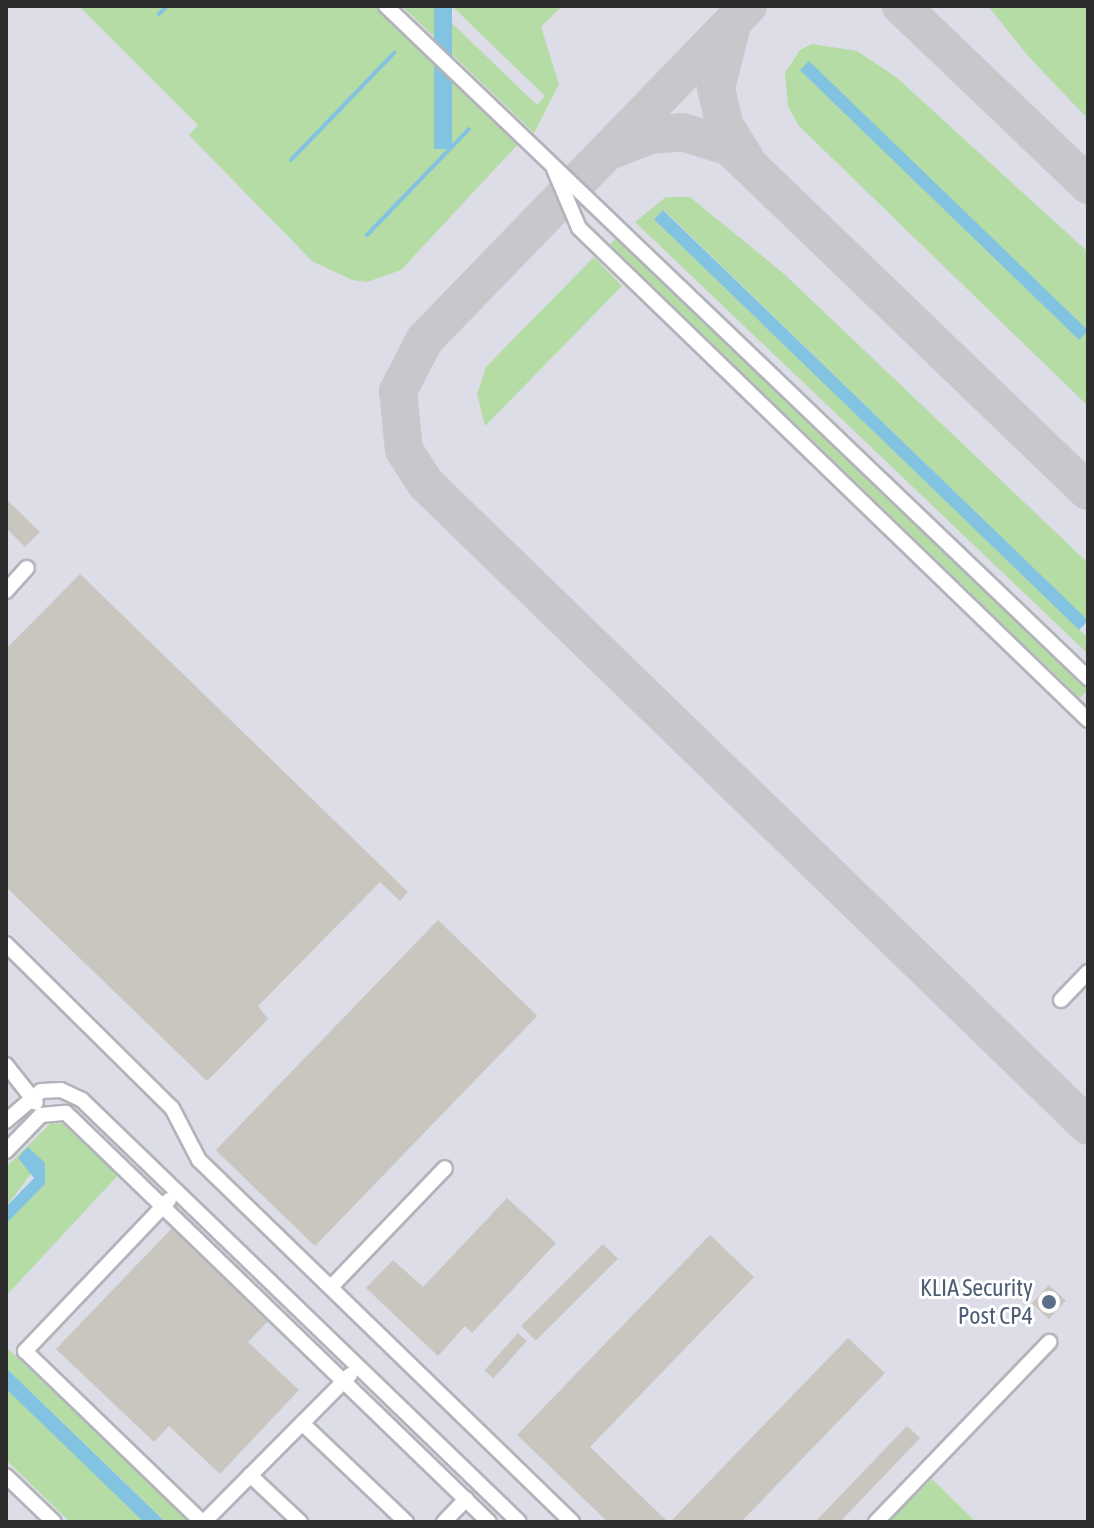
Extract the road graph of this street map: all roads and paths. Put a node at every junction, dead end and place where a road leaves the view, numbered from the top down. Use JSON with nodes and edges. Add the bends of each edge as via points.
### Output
{"nodes":[{"id":1,"x":386,"y":6,"type":"edge"},
{"id":2,"x":551,"y":163,"type":"junction"},
{"id":3,"x":27,"y":568,"type":"dead end"},
{"id":4,"x":6,"y":591,"type":"edge"},
{"id":5,"x":1088,"y":678,"type":"edge"},
{"id":6,"x":1088,"y":720,"type":"edge"},
{"id":7,"x":6,"y":944,"type":"edge"},
{"id":8,"x":1088,"y":972,"type":"edge"},
{"id":9,"x":1061,"y":1000,"type":"dead end"},
{"id":10,"x":6,"y":1065,"type":"edge"},
{"id":11,"x":33,"y":1095,"type":"junction"},
{"id":12,"x":10,"y":1117,"type":"edge"},
{"id":13,"x":36,"y":1120,"type":"junction"},
{"id":14,"x":6,"y":1151,"type":"edge"},
{"id":15,"x":445,"y":1168,"type":"dead end"},
{"id":16,"x":177,"y":1191,"type":"junction"},
{"id":17,"x":164,"y":1206,"type":"junction"},
{"id":18,"x":332,"y":1286,"type":"junction"},
{"id":19,"x":1049,"y":1342,"type":"dead end"},
{"id":20,"x":359,"y":1367,"type":"junction"},
{"id":21,"x":344,"y":1381,"type":"junction"},
{"id":22,"x":302,"y":1423,"type":"junction"},
{"id":23,"x":250,"y":1475,"type":"junction"},
{"id":24,"x":6,"y":1476,"type":"edge"},
{"id":25,"x":466,"y":1499,"type":"junction"},
{"id":26,"x":54,"y":1522,"type":"edge"},
{"id":27,"x":203,"y":1522,"type":"edge"},
{"id":28,"x":300,"y":1522,"type":"edge"},
{"id":29,"x":406,"y":1522,"type":"edge"},
{"id":30,"x":444,"y":1522,"type":"edge"},
{"id":31,"x":489,"y":1522,"type":"edge"},
{"id":32,"x":519,"y":1522,"type":"edge"},
{"id":33,"x":572,"y":1522,"type":"edge"},
{"id":34,"x":876,"y":1522,"type":"edge"}],
"edges":[{"from":1,"to":2,"type":"lane"},
{"from":2,"to":5,"type":"lane"},
{"from":2,"to":6,"type":"lane","via":[[579,228]]},
{"from":3,"to":4,"type":"lane"},
{"from":7,"to":18,"type":"lane","via":[[172,1108],[199,1160]]},
{"from":8,"to":9,"type":"lane"},
{"from":10,"to":11,"type":"lane"},
{"from":11,"to":12,"type":"lane"},
{"from":11,"to":13,"type":"lane"},
{"from":11,"to":16,"type":"lane","via":[[51,1089],[76,1095]]},
{"from":13,"to":14,"type":"lane"},
{"from":13,"to":17,"type":"lane","via":[[66,1113]]},
{"from":15,"to":18,"type":"lane"},
{"from":16,"to":17,"type":"lane"},
{"from":16,"to":20,"type":"lane"},
{"from":17,"to":21,"type":"lane"},
{"from":17,"to":27,"type":"lane","via":[[25,1351]]},
{"from":18,"to":33,"type":"lane"},
{"from":19,"to":34,"type":"lane"},
{"from":20,"to":21,"type":"lane"},
{"from":20,"to":32,"type":"lane"},
{"from":21,"to":22,"type":"lane"},
{"from":21,"to":25,"type":"lane"},
{"from":22,"to":23,"type":"lane"},
{"from":22,"to":29,"type":"lane"},
{"from":23,"to":27,"type":"lane"},
{"from":23,"to":28,"type":"lane"},
{"from":24,"to":26,"type":"lane"},
{"from":25,"to":30,"type":"lane"},
{"from":25,"to":31,"type":"lane"}]}
